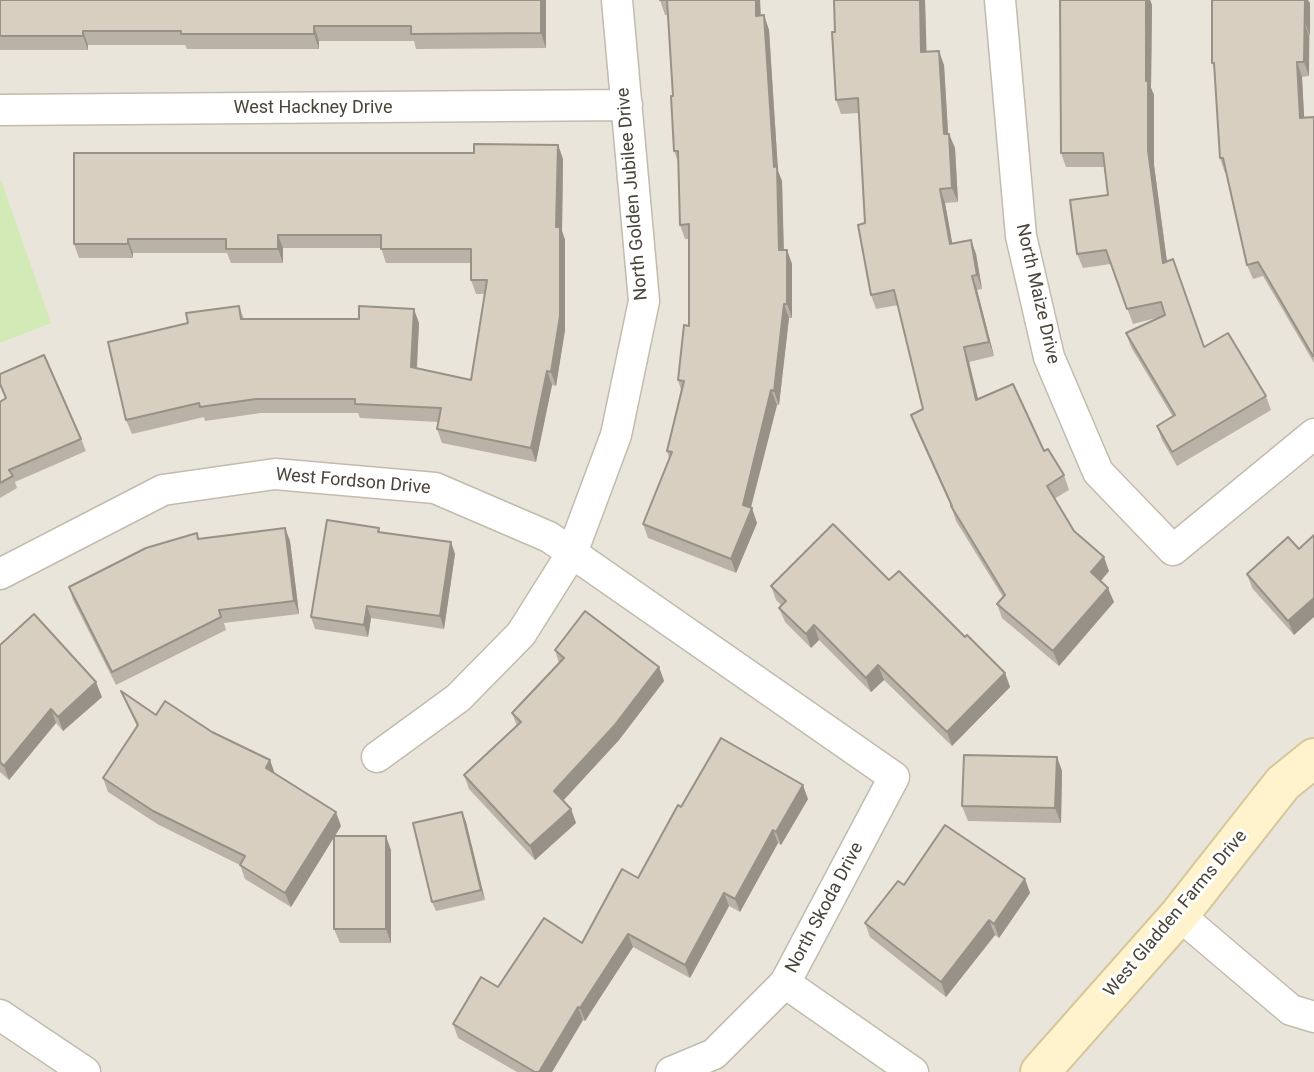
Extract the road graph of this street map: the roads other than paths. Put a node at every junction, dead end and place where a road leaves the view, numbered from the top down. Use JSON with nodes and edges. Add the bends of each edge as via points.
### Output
{"nodes":[{"id":1,"x":617,"y":0,"type":"edge"},
{"id":2,"x":1000,"y":0,"type":"edge"},
{"id":3,"x":626,"y":105,"type":"junction"},
{"id":4,"x":0,"y":110,"type":"edge"},
{"id":5,"x":1314,"y":434,"type":"edge"},
{"id":6,"x":572,"y":553,"type":"junction"},
{"id":7,"x":0,"y":574,"type":"edge"},
{"id":8,"x":377,"y":757,"type":"dead end"},
{"id":9,"x":1314,"y":758,"type":"edge"},
{"id":10,"x":894,"y":777,"type":"joint"},
{"id":11,"x":1179,"y":915,"type":"junction"},
{"id":12,"x":785,"y":983,"type":"junction"},
{"id":13,"x":0,"y":1015,"type":"edge"},
{"id":14,"x":1314,"y":1017,"type":"edge"},
{"id":15,"x":85,"y":1072,"type":"edge"},
{"id":16,"x":671,"y":1072,"type":"edge"},
{"id":17,"x":913,"y":1072,"type":"edge"},
{"id":18,"x":1040,"y":1072,"type":"edge"}],
"edges":[{"from":1,"to":3,"type":"street","name":"North Golden Jubilee Drive"},
{"from":2,"to":5,"type":"street","name":"North Maize Drive","via":[[1021,236],[1049,357],[1098,472],[1173,550]]},
{"from":3,"to":4,"type":"street","name":"West Hackney Drive"},
{"from":3,"to":6,"type":"street","name":"North Golden Jubilee Drive","via":[[644,301],[616,435]]},
{"from":6,"to":7,"type":"street","name":"West Fordson Drive","via":[[549,537],[436,488],[275,474],[163,490]]},
{"from":6,"to":8,"type":"street","name":"North Golden Jubilee Drive","via":[[521,634],[458,698]]},
{"from":6,"to":10,"type":"street","name":"West Fordson Drive"},
{"from":9,"to":11,"type":"street","name":"West Gladden Farms Drive","via":[[1283,783]]},
{"from":10,"to":12,"type":"street","name":"North Skoda Drive"},
{"from":11,"to":14,"type":"street","via":[[1291,1010]]},
{"from":11,"to":18,"type":"street","name":"West Gladden Farms Drive"},
{"from":12,"to":16,"type":"street","name":"North Skoda Drive","via":[[714,1054]]},
{"from":12,"to":17,"type":"street"},
{"from":13,"to":15,"type":"street"}]}
